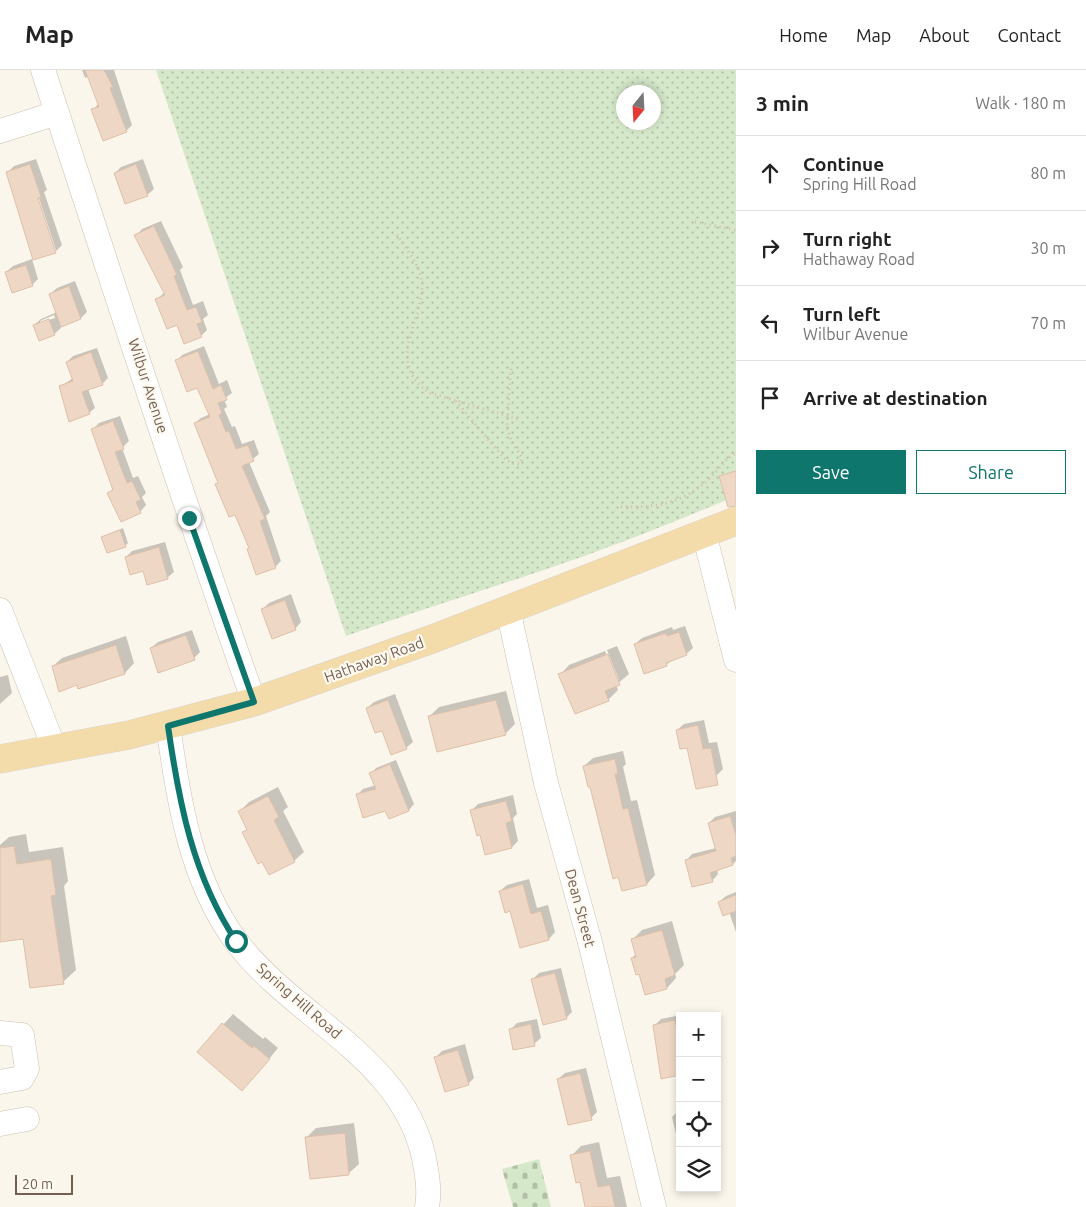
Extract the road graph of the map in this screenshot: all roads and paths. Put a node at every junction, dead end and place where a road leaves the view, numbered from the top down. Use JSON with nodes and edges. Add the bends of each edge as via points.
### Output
{"nodes":[{"id":1,"x":42,"y":70,"type":"edge"},
{"id":2,"x":57,"y":113,"type":"junction"},
{"id":3,"x":0,"y":131,"type":"edge"},
{"id":4,"x":695,"y":222,"type":"dead end"},
{"id":5,"x":736,"y":230,"type":"edge"},
{"id":6,"x":397,"y":235,"type":"dead end"},
{"id":7,"x":511,"y":365,"type":"dead end"},
{"id":8,"x":456,"y":400,"type":"junction"},
{"id":9,"x":507,"y":416,"type":"junction"},
{"id":10,"x":518,"y":419,"type":"dead end"},
{"id":11,"x":736,"y":453,"type":"edge"},
{"id":12,"x":621,"y":507,"type":"dead end"},
{"id":13,"x":736,"y":521,"type":"edge"},
{"id":14,"x":704,"y":533,"type":"junction"},
{"id":15,"x":508,"y":609,"type":"junction"},
{"id":16,"x":1,"y":615,"type":"edge"},
{"id":17,"x":736,"y":660,"type":"edge"},
{"id":18,"x":254,"y":702,"type":"junction"},
{"id":19,"x":168,"y":726,"type":"junction"},
{"id":20,"x":55,"y":750,"type":"junction"},
{"id":21,"x":0,"y":759,"type":"edge"},
{"id":22,"x":0,"y":1033,"type":"edge"},
{"id":23,"x":0,"y":1082,"type":"edge"},
{"id":24,"x":27,"y":1119,"type":"dead end"},
{"id":25,"x":0,"y":1124,"type":"edge"},
{"id":26,"x":427,"y":1207,"type":"edge"},
{"id":27,"x":654,"y":1207,"type":"edge"}],
"edges":[{"from":1,"to":2,"type":"street","name":"Wilbur Avenue"},
{"from":2,"to":3,"type":"street"},
{"from":2,"to":18,"type":"street","name":"Wilbur Avenue","via":[[189,518]]},
{"from":4,"to":5,"type":"path"},
{"from":6,"to":8,"type":"path","via":[[414,260],[422,285],[407,348],[409,367],[422,388]]},
{"from":7,"to":9,"type":"path"},
{"from":8,"to":9,"type":"path"},
{"from":8,"to":9,"type":"path","via":[[503,457],[516,465],[522,462],[522,458],[508,434]]},
{"from":9,"to":10,"type":"path"},
{"from":11,"to":12,"type":"path","via":[[691,494],[679,500],[660,505]]},
{"from":13,"to":14,"type":"main road","name":"Hathaway Road"},
{"from":14,"to":15,"type":"main road","name":"Hathaway Road"},
{"from":14,"to":17,"type":"street"},
{"from":15,"to":18,"type":"main road","name":"Hathaway Road"},
{"from":15,"to":27,"type":"street","name":"Dean Street","via":[[546,783],[591,946]]},
{"from":16,"to":20,"type":"street"},
{"from":18,"to":19,"type":"main road","name":"Hathaway Road"},
{"from":19,"to":20,"type":"main road","name":"Hathaway Road"},
{"from":19,"to":26,"type":"street","name":"Spring Hill Road","via":[[191,846],[223,921],[256,964],[344,1041],[391,1088],[410,1119],[422,1151],[428,1186]]},
{"from":20,"to":21,"type":"main road","name":"Hathaway Road"},
{"from":22,"to":23,"type":"street","via":[[22,1035],[27,1069],[22,1078]]},
{"from":24,"to":25,"type":"street"}]}
